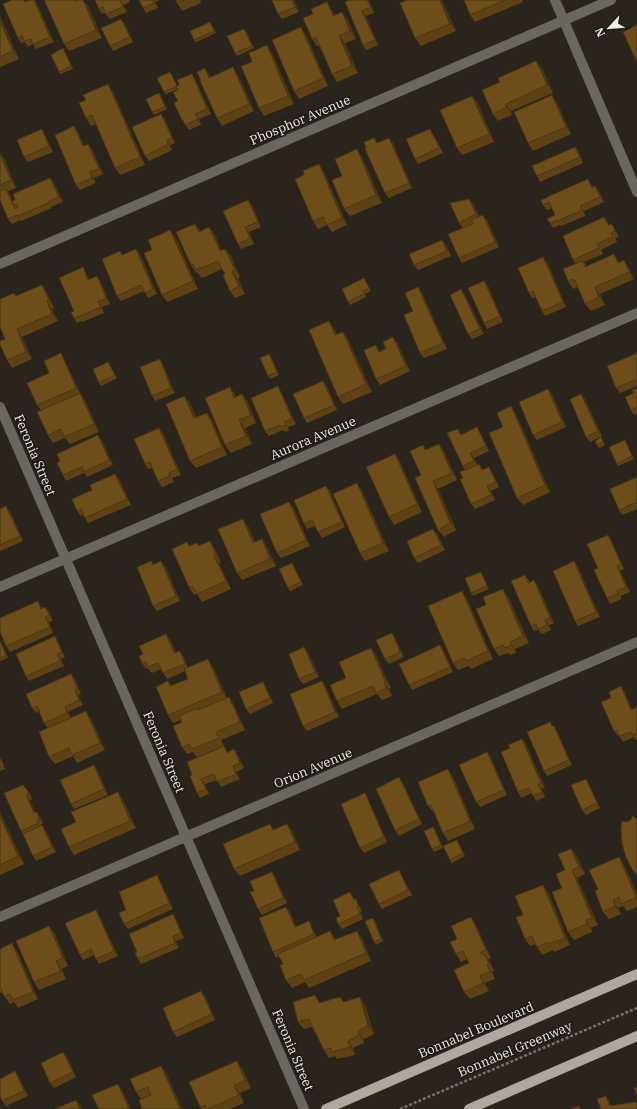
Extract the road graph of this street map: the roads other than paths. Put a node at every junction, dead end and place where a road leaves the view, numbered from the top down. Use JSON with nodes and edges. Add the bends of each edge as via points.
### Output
{"nodes":[{"id":1,"x":555,"y":0,"type":"edge"},
{"id":2,"x":611,"y":0,"type":"edge"},
{"id":3,"x":564,"y":21,"type":"junction"},
{"id":4,"x":637,"y":192,"type":"edge"},
{"id":5,"x":0,"y":264,"type":"edge"},
{"id":6,"x":637,"y":313,"type":"edge"},
{"id":7,"x":0,"y":407,"type":"edge"},
{"id":8,"x":66,"y":559,"type":"junction"},
{"id":9,"x":0,"y":587,"type":"edge"},
{"id":10,"x":637,"y":642,"type":"edge"},
{"id":11,"x":186,"y":836,"type":"junction"},
{"id":12,"x":0,"y":918,"type":"edge"},
{"id":13,"x":637,"y":974,"type":"edge"},
{"id":14,"x":637,"y":1036,"type":"edge"},
{"id":15,"x":304,"y":1109,"type":"edge"},
{"id":16,"x":326,"y":1109,"type":"edge"},
{"id":17,"x":468,"y":1109,"type":"edge"}],
"edges":[{"from":1,"to":3,"type":"street"},
{"from":2,"to":3,"type":"street","name":"Phosphor Avenue"},
{"from":3,"to":4,"type":"street"},
{"from":3,"to":5,"type":"street","name":"Phosphor Avenue"},
{"from":6,"to":8,"type":"street","name":"Aurora Avenue"},
{"from":7,"to":8,"type":"street","name":"Feronia Street"},
{"from":8,"to":9,"type":"street","name":"Aurora Avenue"},
{"from":8,"to":11,"type":"street","name":"Feronia Street"},
{"from":10,"to":11,"type":"street","name":"Orion Avenue"},
{"from":11,"to":12,"type":"street","name":"Orion Avenue"},
{"from":11,"to":15,"type":"street","name":"Feronia Street"},
{"from":13,"to":16,"type":"main road","name":"Bonnabel Boulevard"},
{"from":14,"to":17,"type":"main road"}]}
